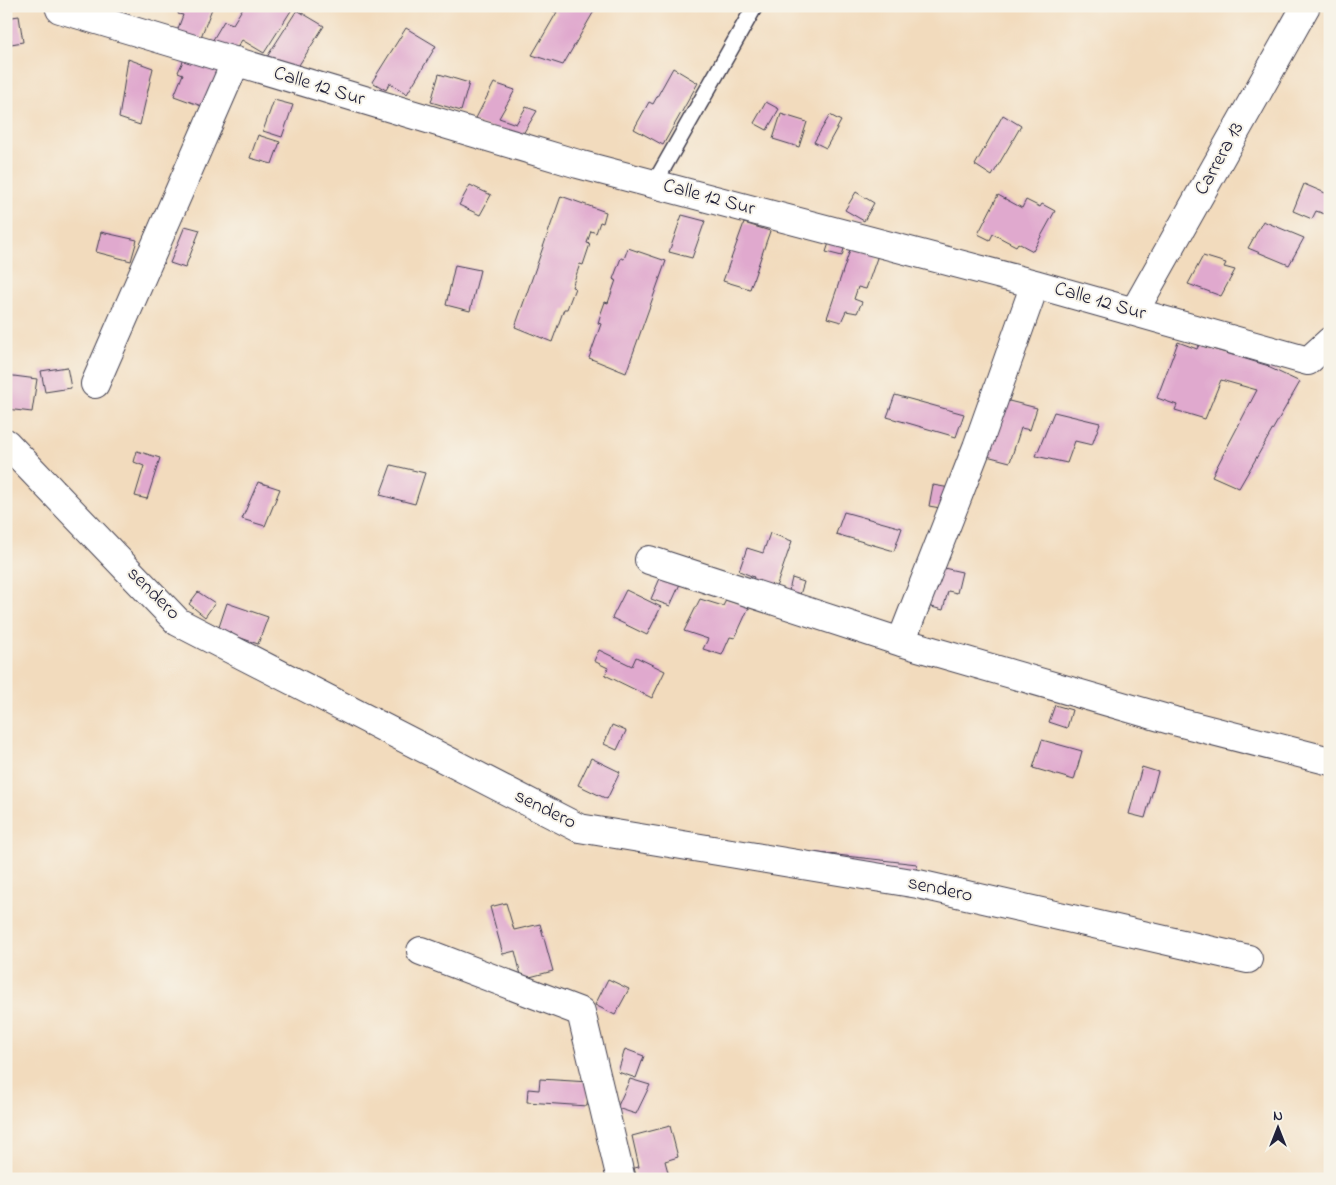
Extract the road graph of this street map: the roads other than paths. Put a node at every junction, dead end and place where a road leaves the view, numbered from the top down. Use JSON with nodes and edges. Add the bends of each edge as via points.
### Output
{"nodes":[{"id":1,"x":59,"y":6,"type":"edge"},
{"id":2,"x":755,"y":6,"type":"edge"},
{"id":3,"x":1306,"y":6,"type":"edge"},
{"id":4,"x":236,"y":62,"type":"junction"},
{"id":5,"x":654,"y":184,"type":"junction"},
{"id":6,"x":1035,"y":284,"type":"junction"},
{"id":7,"x":1134,"y":312,"type":"junction"},
{"id":8,"x":1330,"y":341,"type":"edge"},
{"id":9,"x":95,"y":384,"type":"dead end"},
{"id":10,"x":6,"y":443,"type":"edge"},
{"id":11,"x":649,"y":560,"type":"dead end"},
{"id":12,"x":901,"y":642,"type":"junction"},
{"id":13,"x":1330,"y":761,"type":"edge"},
{"id":14,"x":421,"y":951,"type":"dead end"},
{"id":15,"x":1248,"y":959,"type":"dead end"},
{"id":16,"x":621,"y":1179,"type":"edge"}],
"edges":[{"from":1,"to":4,"type":"street","name":"Calle 12 Sur","via":[[60,9]]},
{"from":2,"to":5,"type":"lane"},
{"from":3,"to":7,"type":"street","name":"Carrera 13"},
{"from":4,"to":5,"type":"street","name":"Calle 12 Sur"},
{"from":4,"to":9,"type":"street"},
{"from":5,"to":6,"type":"street","name":"Calle 12 Sur"},
{"from":6,"to":7,"type":"street","name":"Calle 12 Sur"},
{"from":6,"to":12,"type":"street","via":[[977,447]]},
{"from":7,"to":8,"type":"street","name":"Calle 12 Sur","via":[[1308,361]]},
{"from":10,"to":15,"type":"street","name":"sendero","via":[[178,622],[579,828],[918,884]]},
{"from":11,"to":12,"type":"street"},
{"from":12,"to":13,"type":"street","via":[[1174,721]]},
{"from":14,"to":16,"type":"street","via":[[581,1012]]}]}
